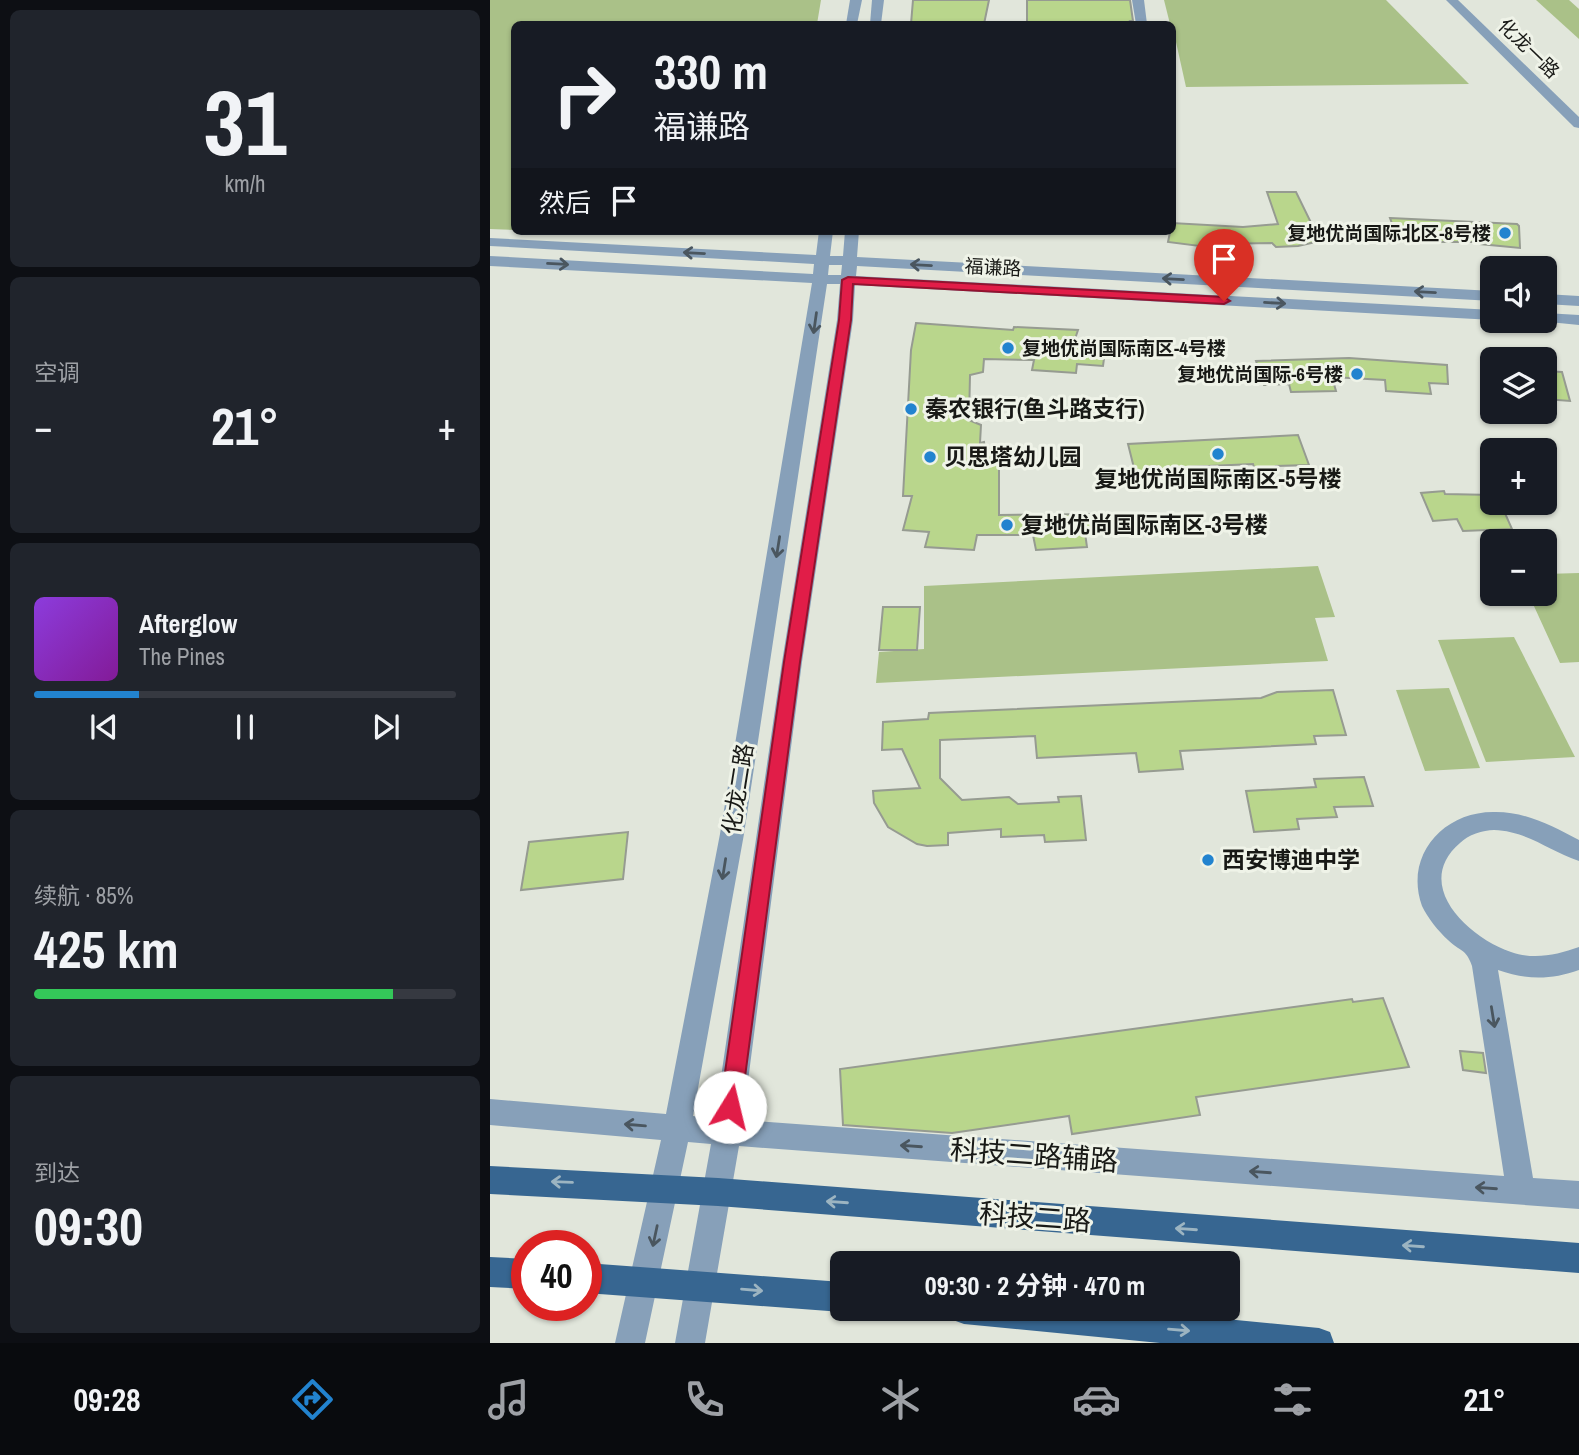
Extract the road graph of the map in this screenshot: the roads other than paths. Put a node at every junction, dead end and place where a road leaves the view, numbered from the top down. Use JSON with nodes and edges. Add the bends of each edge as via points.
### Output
{"nodes":[{"id":1,"x":856,"y":0,"type":"edge"},
{"id":2,"x":878,"y":0,"type":"edge"},
{"id":3,"x":1138,"y":0,"type":"edge"},
{"id":4,"x":1452,"y":0,"type":"edge"},
{"id":5,"x":852,"y":21,"type":"edge"},
{"id":6,"x":876,"y":21,"type":"edge"},
{"id":7,"x":1142,"y":21,"type":"edge"},
{"id":8,"x":1579,"y":124,"type":"edge"},
{"id":9,"x":826,"y":235,"type":"edge"},
{"id":10,"x":852,"y":235,"type":"edge"},
{"id":11,"x":490,"y":242,"type":"edge"},
{"id":12,"x":490,"y":261,"type":"edge"},
{"id":13,"x":822,"y":269,"type":"junction"},
{"id":14,"x":848,"y":271,"type":"junction"},
{"id":15,"x":1480,"y":295,"type":"edge"},
{"id":16,"x":1557,"y":300,"type":"edge"},
{"id":17,"x":1579,"y":301,"type":"edge"},
{"id":18,"x":1480,"y":314,"type":"edge"},
{"id":19,"x":1557,"y":319,"type":"edge"},
{"id":20,"x":1579,"y":320,"type":"edge"},
{"id":21,"x":1579,"y":851,"type":"edge"},
{"id":22,"x":1479,"y":950,"type":"junction"},
{"id":23,"x":1579,"y":958,"type":"edge"},
{"id":24,"x":490,"y":1112,"type":"edge"},
{"id":25,"x":677,"y":1129,"type":"junction"},
{"id":26,"x":726,"y":1132,"type":"junction"},
{"id":27,"x":490,"y":1180,"type":"edge"},
{"id":28,"x":665,"y":1189,"type":"junction"},
{"id":29,"x":1521,"y":1191,"type":"junction"},
{"id":30,"x":718,"y":1192,"type":"junction"},
{"id":31,"x":1579,"y":1195,"type":"edge"},
{"id":32,"x":1579,"y":1258,"type":"edge"},
{"id":33,"x":490,"y":1272,"type":"edge"},
{"id":34,"x":511,"y":1273,"type":"edge"},
{"id":35,"x":602,"y":1279,"type":"edge"},
{"id":36,"x":645,"y":1282,"type":"junction"},
{"id":37,"x":701,"y":1285,"type":"junction"},
{"id":38,"x":830,"y":1296,"type":"edge"},
{"id":39,"x":1089,"y":1321,"type":"edge"},
{"id":40,"x":630,"y":1343,"type":"edge"},
{"id":41,"x":690,"y":1343,"type":"edge"},
{"id":42,"x":1319,"y":1343,"type":"edge"}],
"edges":[{"from":1,"to":5,"type":"street"},
{"from":2,"to":6,"type":"street"},
{"from":3,"to":7,"type":"street"},
{"from":4,"to":8,"type":"street","name":"化龙一路"},
{"from":9,"to":13,"type":"street","name":"化龙二路"},
{"from":10,"to":14,"type":"street","name":"化龙二路"},
{"from":13,"to":11,"type":"street","name":"福谦路","one_way":true},
{"from":12,"to":13,"type":"street","name":"福谦路","one_way":true},
{"from":13,"to":14,"type":"street","name":"福谦路"},
{"from":13,"to":25,"type":"street","name":"化龙二路","one_way":true,"via":[[701,1008]]},
{"from":15,"to":14,"type":"street","name":"福谦路","one_way":true},
{"from":14,"to":18,"type":"street","name":"福谦路","one_way":true},
{"from":14,"to":26,"type":"street","name":"化龙二路","via":[[845,320]]},
{"from":16,"to":17,"type":"street"},
{"from":19,"to":20,"type":"street"},
{"from":21,"to":22,"type":"street","via":[[1529,824],[1501,820],[1475,822],[1453,831],[1437,846],[1429,866],[1429,888],[1437,911],[1455,933]]},
{"from":22,"to":23,"type":"street","via":[[1510,964],[1543,967]]},
{"from":22,"to":29,"type":"street","one_way":true},
{"from":25,"to":24,"type":"street","name":"科技二路辅路","one_way":true},
{"from":25,"to":26,"type":"street","name":"科技二路辅路"},
{"from":25,"to":28,"type":"street","name":"化龙二路"},
{"from":29,"to":26,"type":"street","name":"科技二路辅路","one_way":true},
{"from":26,"to":30,"type":"street","name":"化龙二路"},
{"from":28,"to":27,"type":"main road","name":"科技二路","one_way":true},
{"from":28,"to":30,"type":"main road","name":"科技二路"},
{"from":28,"to":36,"type":"street","name":"化龙二路","one_way":true},
{"from":29,"to":31,"type":"street","name":"科技二路辅路"},
{"from":32,"to":30,"type":"main road","name":"科技二路","one_way":true},
{"from":30,"to":37,"type":"street","name":"化龙二路"},
{"from":33,"to":34,"type":"main road"},
{"from":35,"to":36,"type":"main road"},
{"from":36,"to":37,"type":"main road"},
{"from":36,"to":40,"type":"street","name":"化龙二路"},
{"from":37,"to":38,"type":"main road","one_way":true},
{"from":37,"to":41,"type":"street","name":"化龙二路"},
{"from":39,"to":42,"type":"main road","one_way":true}]}
